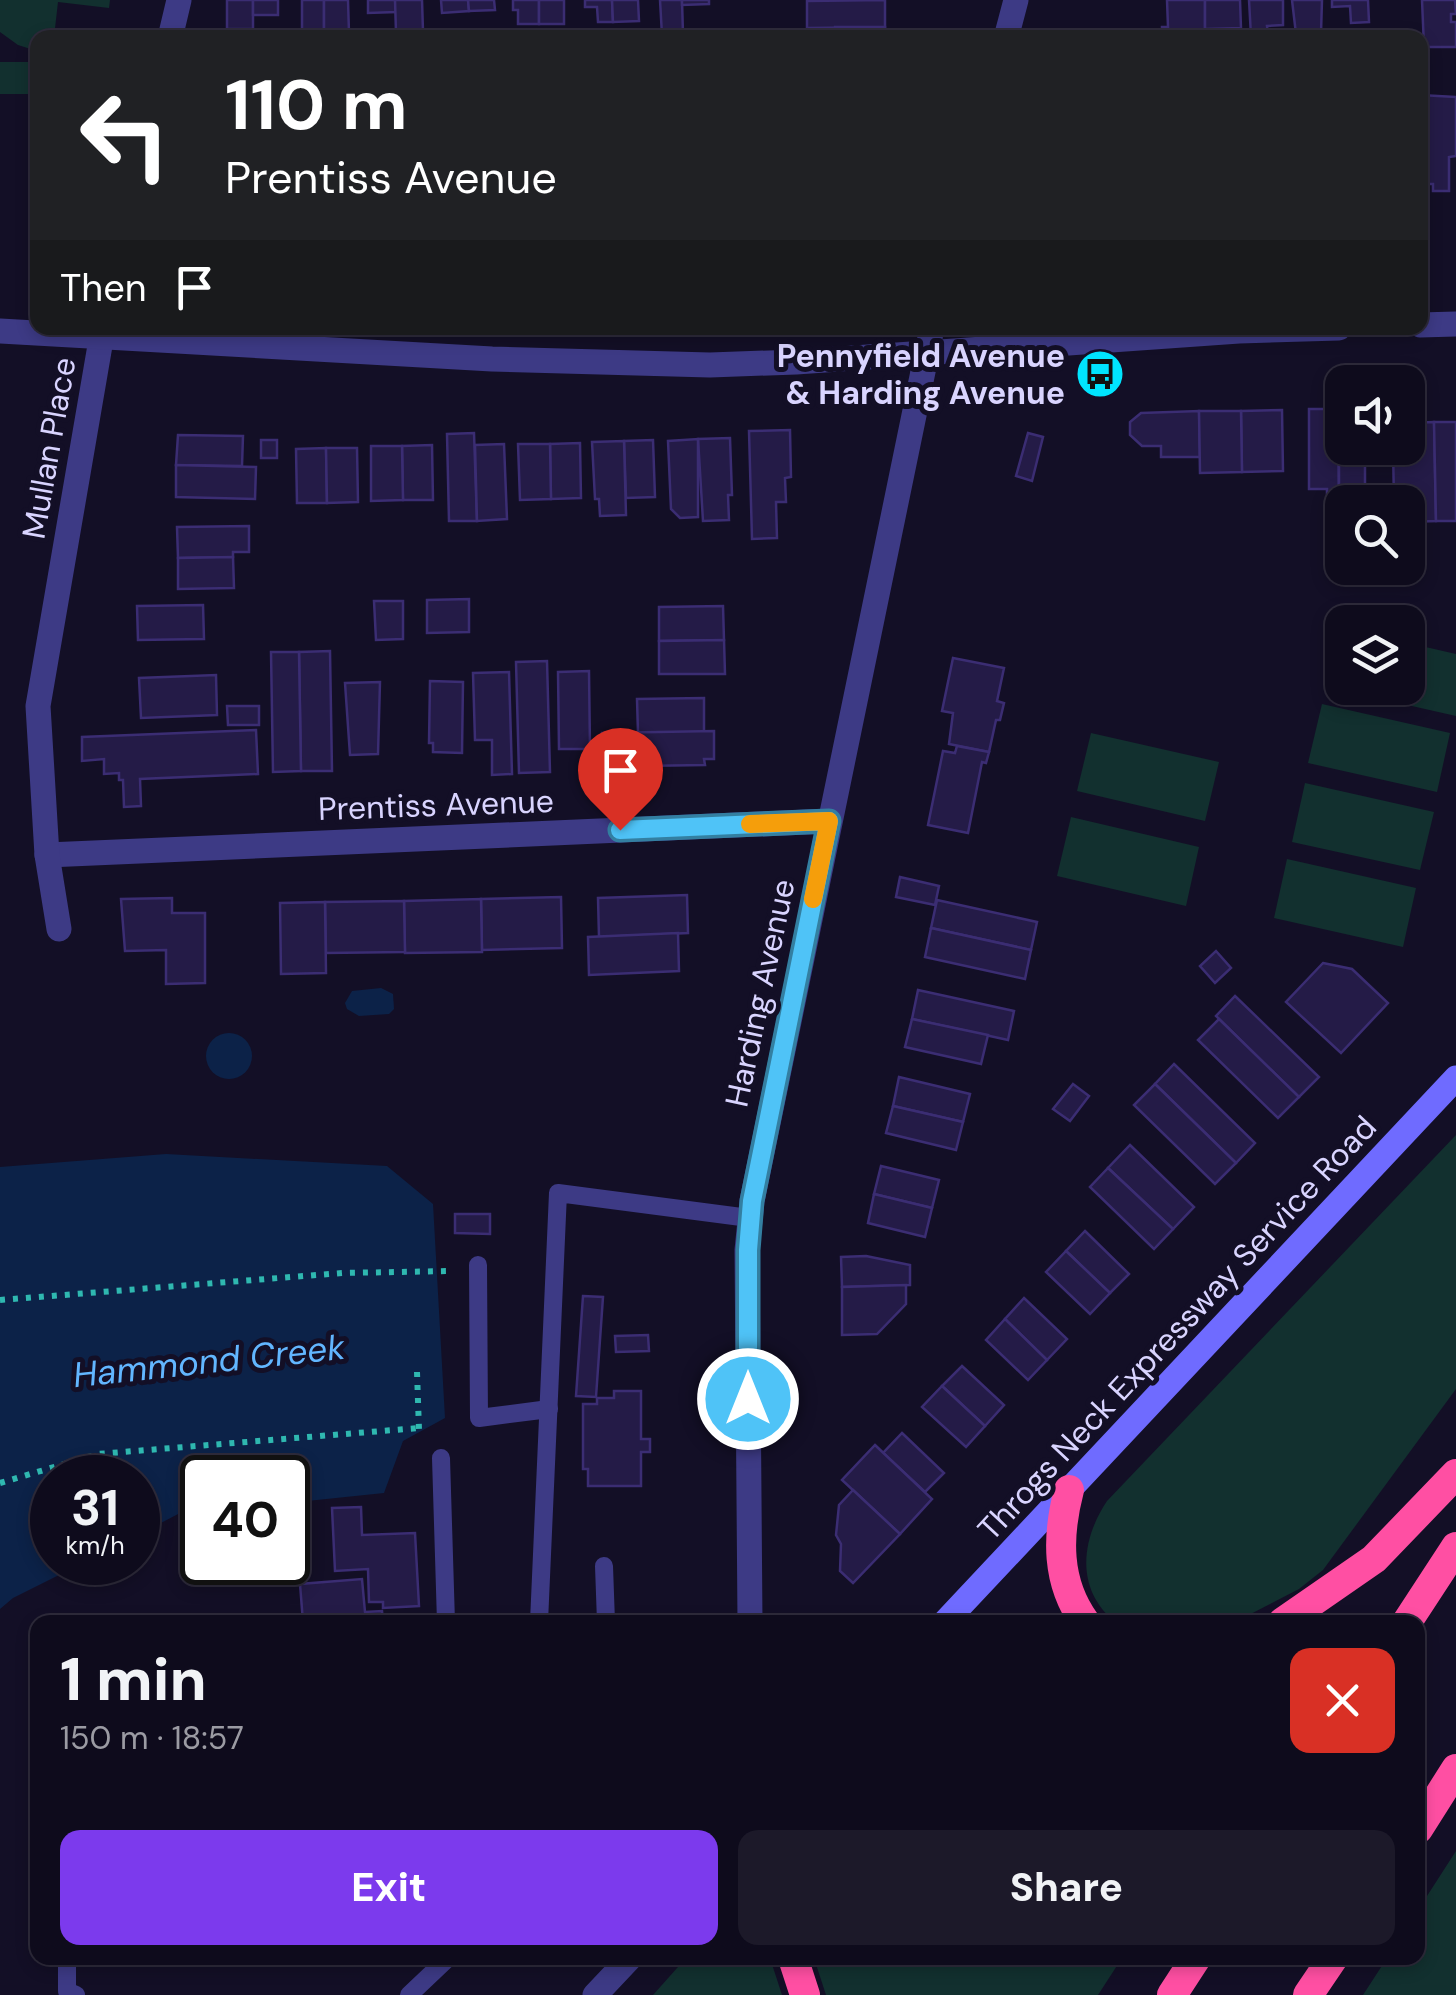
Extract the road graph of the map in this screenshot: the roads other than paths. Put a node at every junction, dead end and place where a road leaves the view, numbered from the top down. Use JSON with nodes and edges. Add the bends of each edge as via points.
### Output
{"nodes":[{"id":1,"x":179,"y":0,"type":"edge"},
{"id":2,"x":1016,"y":0,"type":"edge"},
{"id":3,"x":172,"y":30,"type":"edge"},
{"id":4,"x":1008,"y":30,"type":"edge"},
{"id":5,"x":1456,"y":324,"type":"edge"},
{"id":6,"x":1428,"y":325,"type":"edge"},
{"id":7,"x":0,"y":331,"type":"edge"},
{"id":8,"x":30,"y":331,"type":"edge"},
{"id":9,"x":101,"y":335,"type":"edge"},
{"id":10,"x":158,"y":335,"type":"edge"},
{"id":11,"x":1078,"y":335,"type":"edge"},
{"id":12,"x":929,"y":339,"type":"edge"},
{"id":13,"x":829,"y":821,"type":"junction"},
{"id":14,"x":47,"y":855,"type":"junction"},
{"id":15,"x":59,"y":929,"type":"dead end"},
{"id":16,"x":1456,"y":1078,"type":"edge"},
{"id":17,"x":749,"y":1218,"type":"junction"},
{"id":18,"x":478,"y":1265,"type":"dead end"},
{"id":19,"x":548,"y":1410,"type":"junction"},
{"id":20,"x":441,"y":1458,"type":"dead end"},
{"id":21,"x":1456,"y":1474,"type":"edge"},
{"id":22,"x":1069,"y":1490,"type":"junction"},
{"id":23,"x":1454,"y":1552,"type":"edge"},
{"id":24,"x":604,"y":1566,"type":"dead end"},
{"id":25,"x":446,"y":1615,"type":"edge"},
{"id":26,"x":539,"y":1615,"type":"edge"},
{"id":27,"x":606,"y":1615,"type":"edge"},
{"id":28,"x":750,"y":1615,"type":"edge"},
{"id":29,"x":952,"y":1615,"type":"edge"},
{"id":30,"x":1081,"y":1615,"type":"edge"},
{"id":31,"x":1295,"y":1615,"type":"edge"},
{"id":32,"x":1412,"y":1615,"type":"edge"},
{"id":33,"x":1456,"y":1770,"type":"edge"},
{"id":34,"x":1425,"y":1817,"type":"edge"},
{"id":35,"x":66,"y":1965,"type":"edge"},
{"id":36,"x":441,"y":1965,"type":"edge"},
{"id":37,"x":623,"y":1965,"type":"edge"},
{"id":38,"x":795,"y":1965,"type":"edge"},
{"id":39,"x":1191,"y":1965,"type":"edge"},
{"id":40,"x":1328,"y":1965,"type":"edge"},
{"id":41,"x":76,"y":1995,"type":"edge"},
{"id":42,"x":409,"y":1995,"type":"edge"},
{"id":43,"x":595,"y":1995,"type":"edge"},
{"id":44,"x":805,"y":1995,"type":"edge"},
{"id":45,"x":1172,"y":1995,"type":"edge"},
{"id":46,"x":1308,"y":1995,"type":"edge"}],
"edges":[{"from":1,"to":3,"type":"street"},
{"from":2,"to":4,"type":"street"},
{"from":5,"to":6,"type":"street"},
{"from":7,"to":8,"type":"street"},
{"from":9,"to":14,"type":"street","name":"Mullan Place","via":[[38,706]]},
{"from":10,"to":12,"type":"street","via":[[643,364],[782,363]]},
{"from":11,"to":12,"type":"street"},
{"from":12,"to":13,"type":"street","name":"Harding Avenue"},
{"from":13,"to":14,"type":"street","name":"Prentiss Avenue"},
{"from":13,"to":17,"type":"street","name":"Harding Avenue"},
{"from":14,"to":15,"type":"street","name":"Mullan Place"},
{"from":16,"to":22,"type":"main road","name":"Throgs Neck Expressway Service Road"},
{"from":17,"to":19,"type":"lane","via":[[558,1193]]},
{"from":17,"to":28,"type":"street","name":"Harding Avenue"},
{"from":18,"to":19,"type":"lane","via":[[478,1418]]},
{"from":19,"to":26,"type":"lane"},
{"from":20,"to":25,"type":"lane"},
{"from":21,"to":31,"type":"highway","via":[[1374,1559]]},
{"from":22,"to":29,"type":"main road","name":"Throgs Neck Expressway Service Road"},
{"from":22,"to":30,"type":"highway","via":[[1060,1528],[1062,1566]]},
{"from":23,"to":32,"type":"highway"},
{"from":24,"to":27,"type":"lane"},
{"from":33,"to":34,"type":"highway"},
{"from":35,"to":41,"type":"lane","via":[[67,1991]]},
{"from":36,"to":42,"type":"lane"},
{"from":37,"to":43,"type":"street"},
{"from":38,"to":44,"type":"highway"},
{"from":39,"to":45,"type":"highway"},
{"from":40,"to":46,"type":"highway"}]}
